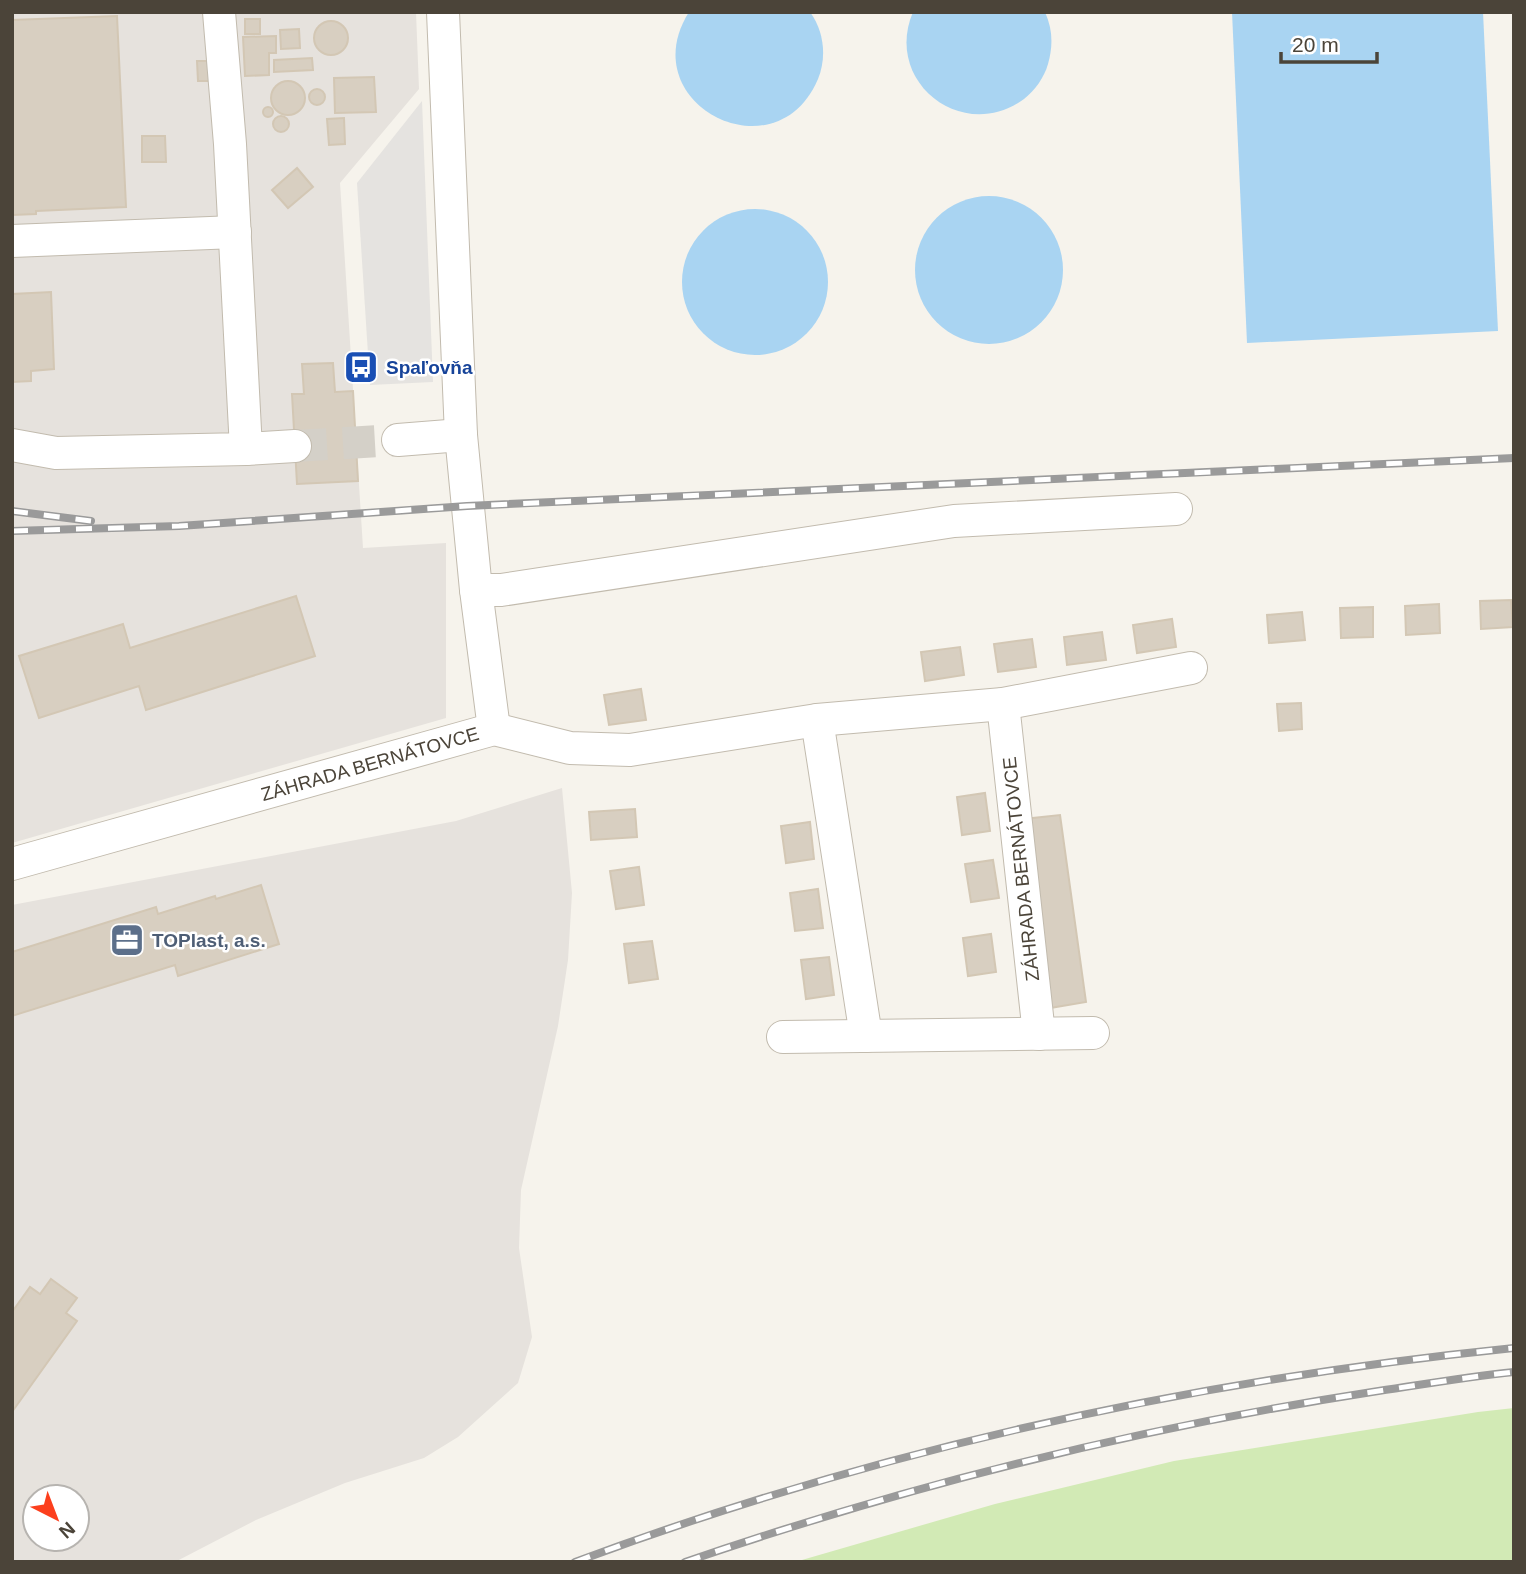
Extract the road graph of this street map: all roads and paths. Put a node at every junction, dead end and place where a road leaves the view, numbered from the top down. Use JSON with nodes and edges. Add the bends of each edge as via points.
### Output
{"nodes":[{"id":1,"x":219,"y":12,"type":"edge"},
{"id":2,"x":443,"y":12,"type":"edge"},
{"id":3,"x":235,"y":232,"type":"junction"},
{"id":4,"x":12,"y":241,"type":"edge"},
{"id":5,"x":461,"y":435,"type":"junction"},
{"id":6,"x":398,"y":440,"type":"tunnel mouth"},
{"id":7,"x":12,"y":445,"type":"edge"},
{"id":8,"x":295,"y":446,"type":"tunnel mouth"},
{"id":9,"x":246,"y":449,"type":"junction"},
{"id":10,"x":1176,"y":509,"type":"dead end"},
{"id":11,"x":476,"y":590,"type":"junction"},
{"id":12,"x":1191,"y":668,"type":"dead end"},
{"id":13,"x":1003,"y":705,"type":"junction"},
{"id":14,"x":817,"y":720,"type":"junction"},
{"id":15,"x":494,"y":729,"type":"junction"},
{"id":16,"x":12,"y":864,"type":"edge"},
{"id":17,"x":1093,"y":1033,"type":"dead end"},
{"id":18,"x":1039,"y":1034,"type":"junction"},
{"id":19,"x":866,"y":1036,"type":"junction"},
{"id":20,"x":783,"y":1037,"type":"dead end"}],
"edges":[{"from":1,"to":3,"type":"street"},
{"from":2,"to":5,"type":"street"},
{"from":3,"to":4,"type":"street"},
{"from":3,"to":9,"type":"street"},
{"from":5,"to":6,"type":"street"},
{"from":5,"to":11,"type":"street"},
{"from":7,"to":9,"type":"street","via":[[56,453]]},
{"from":8,"to":9,"type":"street"},
{"from":10,"to":11,"type":"street","via":[[954,521],[501,590]]},
{"from":11,"to":15,"type":"street"},
{"from":12,"to":13,"type":"street","name":"ZÁHRADA BERNÁTOVCE"},
{"from":13,"to":14,"type":"street","name":"ZÁHRADA BERNÁTOVCE"},
{"from":13,"to":18,"type":"street","name":"ZÁHRADA BERNÁTOVCE"},
{"from":14,"to":15,"type":"street","name":"ZÁHRADA BERNÁTOVCE","via":[[629,750],[570,748]]},
{"from":14,"to":19,"type":"street"},
{"from":15,"to":16,"type":"street","name":"ZÁHRADA BERNÁTOVCE"},
{"from":17,"to":18,"type":"street"},
{"from":18,"to":19,"type":"street"},
{"from":19,"to":20,"type":"street"}]}
